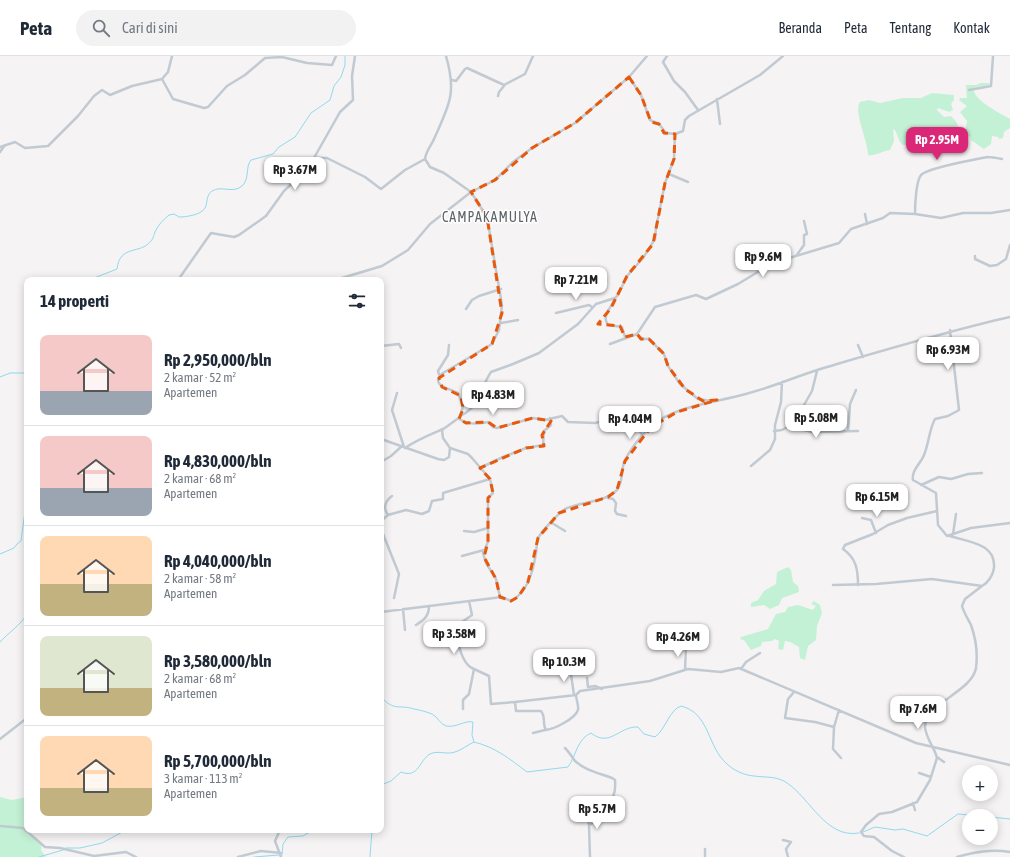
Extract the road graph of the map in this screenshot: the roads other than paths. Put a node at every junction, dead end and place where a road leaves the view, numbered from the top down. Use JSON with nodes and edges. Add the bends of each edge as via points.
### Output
{"nodes":[{"id":1,"x":172,"y":56,"type":"edge"},
{"id":2,"x":336,"y":56,"type":"edge"},
{"id":3,"x":355,"y":56,"type":"edge"},
{"id":4,"x":446,"y":56,"type":"edge"},
{"id":5,"x":533,"y":56,"type":"edge"},
{"id":6,"x":647,"y":56,"type":"edge"},
{"id":7,"x":667,"y":56,"type":"edge"},
{"id":8,"x":783,"y":56,"type":"edge"},
{"id":9,"x":993,"y":56,"type":"edge"},
{"id":10,"x":289,"y":58,"type":"edge"},
{"id":11,"x":628,"y":77,"type":"junction"},
{"id":12,"x":162,"y":79,"type":"junction"},
{"id":13,"x":452,"y":80,"type":"junction"},
{"id":14,"x":504,"y":86,"type":"junction"},
{"id":15,"x":969,"y":90,"type":"dead end"},
{"id":16,"x":498,"y":96,"type":"dead end"},
{"id":17,"x":717,"y":99,"type":"junction"},
{"id":18,"x":698,"y":110,"type":"junction"},
{"id":19,"x":720,"y":124,"type":"dead end"},
{"id":20,"x":675,"y":134,"type":"junction"},
{"id":21,"x":6,"y":145,"type":"junction"},
{"id":22,"x":0,"y":147,"type":"edge"},
{"id":23,"x":0,"y":152,"type":"edge"},
{"id":24,"x":314,"y":158,"type":"junction"},
{"id":25,"x":425,"y":159,"type":"junction"},
{"id":26,"x":1002,"y":159,"type":"dead end"},
{"id":27,"x":669,"y":174,"type":"junction"},
{"id":28,"x":688,"y":182,"type":"dead end"},
{"id":29,"x":471,"y":192,"type":"junction"},
{"id":30,"x":1010,"y":210,"type":"edge"},
{"id":31,"x":865,"y":214,"type":"dead end"},
{"id":32,"x":915,"y":214,"type":"junction"},
{"id":33,"x":804,"y":221,"type":"dead end"},
{"id":34,"x":867,"y":224,"type":"junction"},
{"id":35,"x":1010,"y":245,"type":"edge"},
{"id":36,"x":796,"y":256,"type":"junction"},
{"id":37,"x":975,"y":256,"type":"dead end"},
{"id":38,"x":180,"y":277,"type":"edge"},
{"id":39,"x":345,"y":277,"type":"edge"},
{"id":40,"x":501,"y":289,"type":"junction"},
{"id":41,"x":615,"y":298,"type":"junction"},
{"id":42,"x":592,"y":307,"type":"junction"},
{"id":43,"x":466,"y":309,"type":"dead end"},
{"id":44,"x":556,"y":313,"type":"dead end"},
{"id":45,"x":1010,"y":317,"type":"edge"},
{"id":46,"x":518,"y":320,"type":"dead end"},
{"id":47,"x":501,"y":323,"type":"junction"},
{"id":48,"x":950,"y":330,"type":"junction"},
{"id":49,"x":637,"y":334,"type":"junction"},
{"id":50,"x":625,"y":337,"type":"junction"},
{"id":51,"x":610,"y":344,"type":"dead end"},
{"id":52,"x":449,"y":345,"type":"dead end"},
{"id":53,"x":858,"y":345,"type":"dead end"},
{"id":54,"x":384,"y":346,"type":"edge"},
{"id":55,"x":401,"y":348,"type":"dead end"},
{"id":56,"x":863,"y":357,"type":"junction"},
{"id":57,"x":817,"y":370,"type":"junction"},
{"id":58,"x":440,"y":377,"type":"junction"},
{"id":59,"x":782,"y":382,"type":"junction"},
{"id":60,"x":856,"y":390,"type":"dead end"},
{"id":61,"x":397,"y":393,"type":"dead end"},
{"id":62,"x":717,"y":400,"type":"junction"},
{"id":63,"x":804,"y":405,"type":"dead end"},
{"id":64,"x":462,"y":415,"type":"junction"},
{"id":65,"x":459,"y":418,"type":"junction"},
{"id":66,"x":550,"y":418,"type":"junction"},
{"id":67,"x":443,"y":429,"type":"junction"},
{"id":68,"x":774,"y":431,"type":"junction"},
{"id":69,"x":848,"y":431,"type":"junction"},
{"id":70,"x":858,"y":431,"type":"dead end"},
{"id":71,"x":643,"y":436,"type":"junction"},
{"id":72,"x":384,"y":440,"type":"edge"},
{"id":73,"x":403,"y":447,"type":"junction"},
{"id":74,"x":450,"y":448,"type":"junction"},
{"id":75,"x":384,"y":460,"type":"edge"},
{"id":76,"x":751,"y":466,"type":"dead end"},
{"id":77,"x":480,"y":468,"type":"junction"},
{"id":78,"x":982,"y":473,"type":"dead end"},
{"id":79,"x":490,"y":479,"type":"junction"},
{"id":80,"x":921,"y":485,"type":"junction"},
{"id":81,"x":392,"y":496,"type":"dead end"},
{"id":82,"x":608,"y":498,"type":"junction"},
{"id":83,"x":937,"y":511,"type":"junction"},
{"id":84,"x":956,"y":514,"type":"dead end"},
{"id":85,"x":388,"y":515,"type":"junction"},
{"id":86,"x":626,"y":516,"type":"dead end"},
{"id":87,"x":384,"y":518,"type":"edge"},
{"id":88,"x":862,"y":518,"type":"dead end"},
{"id":89,"x":1010,"y":522,"type":"edge"},
{"id":90,"x":552,"y":523,"type":"junction"},
{"id":91,"x":488,"y":528,"type":"junction"},
{"id":92,"x":464,"y":531,"type":"dead end"},
{"id":93,"x":565,"y":531,"type":"dead end"},
{"id":94,"x":876,"y":533,"type":"junction"},
{"id":95,"x":384,"y":534,"type":"edge"},
{"id":96,"x":951,"y":535,"type":"junction"},
{"id":97,"x":484,"y":550,"type":"junction"},
{"id":98,"x":462,"y":556,"type":"dead end"},
{"id":99,"x":833,"y":585,"type":"dead end"},
{"id":100,"x":858,"y":585,"type":"junction"},
{"id":101,"x":982,"y":586,"type":"junction"},
{"id":102,"x":500,"y":597,"type":"junction"},
{"id":103,"x":394,"y":598,"type":"dead end"},
{"id":104,"x":469,"y":601,"type":"junction"},
{"id":105,"x":429,"y":606,"type":"junction"},
{"id":106,"x":403,"y":610,"type":"junction"},
{"id":107,"x":384,"y":612,"type":"edge"},
{"id":108,"x":416,"y":625,"type":"dead end"},
{"id":109,"x":405,"y":630,"type":"dead end"},
{"id":110,"x":686,"y":647,"type":"dead end"},
{"id":111,"x":760,"y":653,"type":"dead end"},
{"id":112,"x":474,"y":669,"type":"junction"},
{"id":113,"x":741,"y":669,"type":"junction"},
{"id":114,"x":684,"y":670,"type":"junction"},
{"id":115,"x":570,"y":674,"type":"dead end"},
{"id":116,"x":587,"y":678,"type":"dead end"},
{"id":117,"x":602,"y":689,"type":"junction"},
{"id":118,"x":794,"y":692,"type":"junction"},
{"id":119,"x":575,"y":695,"type":"junction"},
{"id":120,"x":515,"y":702,"type":"junction"},
{"id":121,"x":463,"y":709,"type":"dead end"},
{"id":122,"x":839,"y":710,"type":"junction"},
{"id":123,"x":24,"y":720,"type":"edge"},
{"id":124,"x":834,"y":728,"type":"junction"},
{"id":125,"x":546,"y":730,"type":"junction"},
{"id":126,"x":534,"y":733,"type":"dead end"},
{"id":127,"x":0,"y":740,"type":"edge"},
{"id":128,"x":932,"y":747,"type":"junction"},
{"id":129,"x":565,"y":748,"type":"dead end"},
{"id":130,"x":937,"y":757,"type":"junction"},
{"id":131,"x":841,"y":758,"type":"dead end"},
{"id":132,"x":944,"y":762,"type":"dead end"},
{"id":133,"x":1010,"y":765,"type":"edge"},
{"id":134,"x":919,"y":773,"type":"dead end"},
{"id":135,"x":931,"y":777,"type":"junction"},
{"id":136,"x":913,"y":803,"type":"junction"},
{"id":137,"x":586,"y":809,"type":"dead end"},
{"id":138,"x":915,"y":810,"type":"dead end"},
{"id":139,"x":589,"y":825,"type":"junction"},
{"id":140,"x":0,"y":826,"type":"edge"},
{"id":141,"x":24,"y":829,"type":"edge"},
{"id":142,"x":29,"y":833,"type":"edge"},
{"id":143,"x":279,"y":833,"type":"edge"},
{"id":144,"x":783,"y":840,"type":"dead end"},
{"id":145,"x":705,"y":849,"type":"dead end"},
{"id":146,"x":1010,"y":852,"type":"edge"},
{"id":147,"x":281,"y":855,"type":"edge"},
{"id":148,"x":136,"y":857,"type":"edge"},
{"id":149,"x":238,"y":857,"type":"edge"},
{"id":150,"x":590,"y":857,"type":"edge"},
{"id":151,"x":705,"y":857,"type":"edge"},
{"id":152,"x":788,"y":857,"type":"edge"},
{"id":153,"x":904,"y":857,"type":"edge"},
{"id":154,"x":957,"y":857,"type":"edge"}],
"edges":[{"from":1,"to":12,"type":"street","via":[[168,72]]},
{"from":2,"to":10,"type":"street","via":[[332,65]]},
{"from":3,"to":24,"type":"street","via":[[352,76],[353,100],[336,118]]},
{"from":4,"to":13,"type":"street"},
{"from":5,"to":14,"type":"street","via":[[525,74]]},
{"from":6,"to":11,"type":"street"},
{"from":7,"to":18,"type":"street","via":[[663,62],[671,78]]},
{"from":8,"to":17,"type":"street","via":[[760,75]]},
{"from":9,"to":15,"type":"street","via":[[991,86]]},
{"from":10,"to":12,"type":"street","via":[[263,58],[204,108],[173,99]]},
{"from":11,"to":20,"type":"street","via":[[641,95],[650,120],[659,124],[666,133]]},
{"from":11,"to":29,"type":"street","via":[[575,123],[532,148],[495,180]]},
{"from":12,"to":21,"type":"street","via":[[132,86],[110,95],[102,90],[98,92],[48,146],[25,148],[15,142]]},
{"from":13,"to":14,"type":"street","via":[[456,81],[467,68]]},
{"from":13,"to":25,"type":"street","via":[[450,98]]},
{"from":14,"to":16,"type":"street"},
{"from":17,"to":18,"type":"street"},
{"from":17,"to":19,"type":"street"},
{"from":18,"to":20,"type":"street","via":[[685,120],[683,131]]},
{"from":20,"to":27,"type":"street","via":[[674,159]]},
{"from":21,"to":22,"type":"street"},
{"from":21,"to":23,"type":"street"},
{"from":24,"to":25,"type":"street","via":[[327,158],[365,177],[381,189],[405,170]]},
{"from":24,"to":38,"type":"street","via":[[284,191],[272,210],[259,222],[234,237],[211,233]]},
{"from":25,"to":29,"type":"street","via":[[430,167],[444,173]]},
{"from":26,"to":32,"type":"street","via":[[988,157],[922,174],[918,181]]},
{"from":27,"to":28,"type":"street"},
{"from":27,"to":41,"type":"street","via":[[659,211],[656,239],[626,276]]},
{"from":29,"to":39,"type":"street","via":[[430,224],[408,250],[382,266]]},
{"from":29,"to":40,"type":"street","via":[[487,217]]},
{"from":30,"to":32,"type":"street","via":[[963,213],[941,218]]},
{"from":31,"to":34,"type":"street"},
{"from":32,"to":34,"type":"street","via":[[892,212]]},
{"from":33,"to":36,"type":"street","via":[[807,234],[804,236],[804,245]]},
{"from":34,"to":36,"type":"street","via":[[851,229],[840,244]]},
{"from":35,"to":37,"type":"street","via":[[1006,259],[994,266],[975,259]]},
{"from":36,"to":49,"type":"street","via":[[766,267],[706,299],[696,295],[655,307]]},
{"from":40,"to":43,"type":"street","via":[[479,296],[472,300]]},
{"from":40,"to":47,"type":"street"},
{"from":41,"to":42,"type":"street"},
{"from":41,"to":50,"type":"street","via":[[605,320],[608,325],[622,327]]},
{"from":42,"to":44,"type":"street","via":[[589,305]]},
{"from":42,"to":64,"type":"street","via":[[578,324],[539,353],[491,372],[479,398],[472,408]]},
{"from":45,"to":48,"type":"street"},
{"from":46,"to":47,"type":"street"},
{"from":47,"to":58,"type":"street","via":[[492,344]]},
{"from":48,"to":56,"type":"street"},
{"from":48,"to":80,"type":"street","via":[[959,410],[948,416],[938,417],[934,422],[925,453],[912,475],[914,482]]},
{"from":49,"to":50,"type":"street"},
{"from":49,"to":62,"type":"street","via":[[642,339],[649,339],[663,353],[670,371],[692,394],[703,401]]},
{"from":50,"to":51,"type":"street"},
{"from":52,"to":58,"type":"street","via":[[448,355],[438,371]]},
{"from":53,"to":56,"type":"street"},
{"from":54,"to":55,"type":"street","via":[[399,344]]},
{"from":56,"to":57,"type":"street"},
{"from":57,"to":59,"type":"street"},
{"from":57,"to":63,"type":"street","via":[[812,391]]},
{"from":58,"to":64,"type":"street","via":[[442,387],[461,396]]},
{"from":59,"to":62,"type":"street","via":[[742,396]]},
{"from":59,"to":68,"type":"street","via":[[781,402]]},
{"from":60,"to":69,"type":"street","via":[[850,404]]},
{"from":61,"to":73,"type":"street","via":[[392,410]]},
{"from":62,"to":71,"type":"street","via":[[677,412],[651,427]]},
{"from":64,"to":65,"type":"street"},
{"from":65,"to":66,"type":"street","via":[[466,423],[488,422],[497,428],[533,418]]},
{"from":65,"to":67,"type":"street"},
{"from":66,"to":71,"type":"street","via":[[564,416],[568,422],[595,424],[601,421],[617,425],[630,420]]},
{"from":66,"to":77,"type":"street","via":[[551,425],[544,431],[542,445],[526,448]]},
{"from":67,"to":73,"type":"street"},
{"from":67,"to":74,"type":"street","via":[[443,438]]},
{"from":68,"to":69,"type":"street","via":[[789,426],[812,432]]},
{"from":68,"to":76,"type":"street","via":[[775,439],[770,449]]},
{"from":69,"to":70,"type":"street"},
{"from":71,"to":82,"type":"street","via":[[625,461],[619,488]]},
{"from":72,"to":73,"type":"street"},
{"from":73,"to":74,"type":"street","via":[[442,460],[449,457]]},
{"from":73,"to":75,"type":"street"},
{"from":74,"to":77,"type":"street","via":[[468,454]]},
{"from":77,"to":79,"type":"street"},
{"from":78,"to":80,"type":"street","via":[[951,479],[939,477]]},
{"from":79,"to":85,"type":"street","via":[[443,493],[443,499],[432,501],[429,511],[422,514],[408,510]]},
{"from":79,"to":91,"type":"street","via":[[493,491],[488,498]]},
{"from":80,"to":83,"type":"street","via":[[936,493]]},
{"from":81,"to":85,"type":"street","via":[[387,500],[384,509]]},
{"from":82,"to":86,"type":"street","via":[[616,503],[616,513]]},
{"from":82,"to":90,"type":"street","via":[[565,509]]},
{"from":83,"to":94,"type":"street","via":[[888,525]]},
{"from":83,"to":96,"type":"street","via":[[938,525],[945,535]]},
{"from":84,"to":96,"type":"street"},
{"from":85,"to":87,"type":"street"},
{"from":88,"to":94,"type":"street","via":[[871,520]]},
{"from":89,"to":96,"type":"street","via":[[971,528]]},
{"from":90,"to":93,"type":"street"},
{"from":90,"to":102,"type":"street","via":[[538,538],[531,575],[524,589],[511,601]]},
{"from":91,"to":92,"type":"street","via":[[474,532]]},
{"from":91,"to":97,"type":"street","via":[[488,542]]},
{"from":94,"to":100,"type":"street","via":[[843,547],[856,563]]},
{"from":95,"to":103,"type":"street","via":[[399,574]]},
{"from":96,"to":101,"type":"street","via":[[981,545],[992,555],[994,570],[988,582]]},
{"from":97,"to":98,"type":"street"},
{"from":97,"to":102,"type":"street","via":[[486,563],[496,579]]},
{"from":99,"to":100,"type":"street"},
{"from":100,"to":101,"type":"street","via":[[932,579]]},
{"from":101,"to":128,"type":"street","via":[[965,599],[962,606],[975,637],[976,669],[971,678],[927,719],[925,727]]},
{"from":102,"to":104,"type":"street"},
{"from":104,"to":105,"type":"street"},
{"from":104,"to":112,"type":"street","via":[[472,615],[462,622],[456,635],[463,657]]},
{"from":105,"to":106,"type":"street"},
{"from":105,"to":108,"type":"street","via":[[425,620]]},
{"from":106,"to":107,"type":"street"},
{"from":106,"to":109,"type":"street"},
{"from":110,"to":114,"type":"street"},
{"from":111,"to":113,"type":"street","via":[[746,662]]},
{"from":112,"to":120,"type":"street","via":[[489,676],[491,704]]},
{"from":112,"to":121,"type":"street","via":[[469,694],[463,700]]},
{"from":113,"to":114,"type":"street","via":[[721,672]]},
{"from":113,"to":118,"type":"street"},
{"from":114,"to":117,"type":"street","via":[[650,681]]},
{"from":115,"to":119,"type":"street"},
{"from":116,"to":117,"type":"street","via":[[588,687]]},
{"from":117,"to":119,"type":"street","via":[[580,691]]},
{"from":118,"to":122,"type":"street"},
{"from":118,"to":124,"type":"street","via":[[788,699],[785,718],[815,722]]},
{"from":119,"to":120,"type":"street"},
{"from":119,"to":125,"type":"street","via":[[578,708],[576,713],[559,726]]},
{"from":120,"to":125,"type":"street","via":[[516,711],[543,712]]},
{"from":122,"to":124,"type":"street"},
{"from":122,"to":128,"type":"street","via":[[901,737]]},
{"from":123,"to":127,"type":"street"},
{"from":124,"to":131,"type":"street","via":[[833,751]]},
{"from":125,"to":126,"type":"street"},
{"from":128,"to":130,"type":"street"},
{"from":128,"to":133,"type":"street"},
{"from":129,"to":139,"type":"street","via":[[574,760],[586,769],[615,780],[613,799],[601,812],[599,820]]},
{"from":130,"to":132,"type":"street"},
{"from":130,"to":135,"type":"street"},
{"from":134,"to":135,"type":"street"},
{"from":135,"to":136,"type":"street","via":[[920,798]]},
{"from":136,"to":138,"type":"street"},
{"from":136,"to":153,"type":"street","via":[[892,812],[879,814],[862,832],[864,836],[874,837]]},
{"from":137,"to":139,"type":"street"},
{"from":139,"to":150,"type":"street"},
{"from":140,"to":141,"type":"street"},
{"from":142,"to":148,"type":"street","via":[[45,847],[94,856],[126,852]]},
{"from":143,"to":147,"type":"street","via":[[275,841]]},
{"from":144,"to":152,"type":"street","via":[[791,842],[786,850]]},
{"from":145,"to":151,"type":"street"},
{"from":146,"to":154,"type":"street","via":[[988,850]]},
{"from":147,"to":149,"type":"street","via":[[261,851]]}]}
